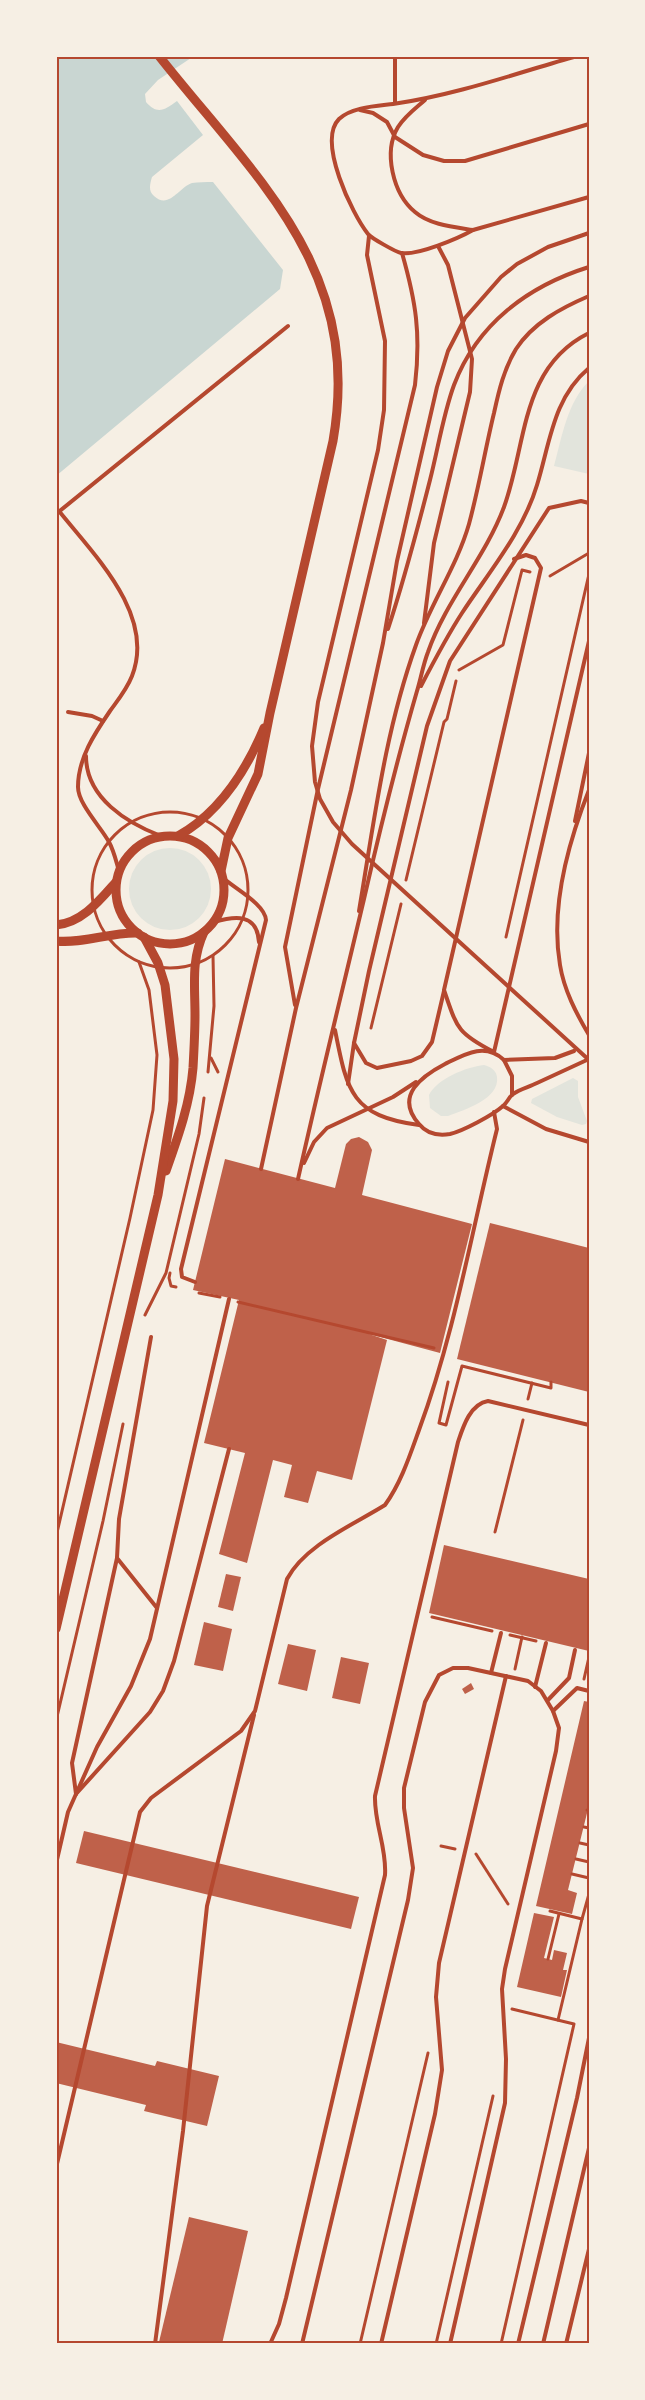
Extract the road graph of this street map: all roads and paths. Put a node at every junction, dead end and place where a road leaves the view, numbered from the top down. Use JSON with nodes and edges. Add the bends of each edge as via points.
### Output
{"nodes":[{"id":1,"x":159,"y":56,"type":"edge"},
{"id":2,"x":395,"y":56,"type":"edge"},
{"id":3,"x":577,"y":56,"type":"edge"},
{"id":4,"x":427,"y":99,"type":"junction"},
{"id":5,"x":395,"y":103,"type":"junction"},
{"id":6,"x":358,"y":109,"type":"junction"},
{"id":7,"x":589,"y":124,"type":"edge"},
{"id":8,"x":395,"y":137,"type":"junction"},
{"id":9,"x":589,"y":197,"type":"edge"},
{"id":10,"x":473,"y":230,"type":"junction"},
{"id":11,"x":589,"y":233,"type":"edge"},
{"id":12,"x":369,"y":236,"type":"junction"},
{"id":13,"x":438,"y":246,"type":"junction"},
{"id":14,"x":402,"y":253,"type":"junction"},
{"id":15,"x":589,"y":268,"type":"edge"},
{"id":16,"x":589,"y":296,"type":"edge"},
{"id":17,"x":288,"y":326,"type":"dead end"},
{"id":18,"x":589,"y":333,"type":"edge"},
{"id":19,"x":589,"y":368,"type":"edge"},
{"id":20,"x":581,"y":501,"type":"junction"},
{"id":21,"x":589,"y":503,"type":"edge"},
{"id":22,"x":589,"y":507,"type":"edge"},
{"id":23,"x":58,"y":513,"type":"edge"},
{"id":24,"x":589,"y":553,"type":"edge"},
{"id":25,"x":514,"y":559,"type":"junction"},
{"id":26,"x":540,"y":574,"type":"junction"},
{"id":27,"x":589,"y":574,"type":"edge"},
{"id":28,"x":424,"y":626,"type":"junction"},
{"id":29,"x":589,"y":641,"type":"edge"},
{"id":30,"x":383,"y":643,"type":"junction"},
{"id":31,"x":416,"y":693,"type":"junction"},
{"id":32,"x":68,"y":712,"type":"dead end"},
{"id":33,"x":270,"y":714,"type":"junction"},
{"id":34,"x":103,"y":721,"type":"junction"},
{"id":35,"x":86,"y":752,"type":"junction"},
{"id":36,"x":589,"y":753,"type":"edge"},
{"id":37,"x":589,"y":790,"type":"edge"},
{"id":38,"x":203,"y":820,"type":"junction"},
{"id":39,"x":132,"y":823,"type":"junction"},
{"id":40,"x":572,"y":833,"type":"junction"},
{"id":41,"x":161,"y":836,"type":"junction"},
{"id":42,"x":178,"y":836,"type":"junction"},
{"id":43,"x":110,"y":842,"type":"junction"},
{"id":44,"x":119,"y":871,"type":"junction"},
{"id":45,"x":222,"y":874,"type":"junction"},
{"id":46,"x":116,"y":882,"type":"junction"},
{"id":47,"x":405,"y":884,"type":"dead end"},
{"id":48,"x":403,"y":894,"type":"dead end"},
{"id":49,"x":94,"y":906,"type":"junction"},
{"id":50,"x":214,"y":922,"type":"junction"},
{"id":51,"x":56,"y":925,"type":"edge"},
{"id":52,"x":204,"y":932,"type":"junction"},
{"id":53,"x":106,"y":935,"type":"junction"},
{"id":54,"x":141,"y":935,"type":"junction"},
{"id":55,"x":506,"y":937,"type":"dead end"},
{"id":56,"x":56,"y":941,"type":"edge"},
{"id":57,"x":260,"y":944,"type":"junction"},
{"id":58,"x":353,"y":947,"type":"junction"},
{"id":59,"x":140,"y":962,"type":"junction"},
{"id":60,"x":194,"y":965,"type":"junction"},
{"id":61,"x":160,"y":968,"type":"junction"},
{"id":62,"x":444,"y":990,"type":"junction"},
{"id":63,"x":296,"y":1008,"type":"junction"},
{"id":64,"x":334,"y":1028,"type":"junction"},
{"id":65,"x":371,"y":1028,"type":"dead end"},
{"id":66,"x":589,"y":1035,"type":"edge"},
{"id":67,"x":354,"y":1043,"type":"junction"},
{"id":68,"x":574,"y":1051,"type":"dead end"},
{"id":69,"x":494,"y":1052,"type":"junction"},
{"id":70,"x":504,"y":1060,"type":"junction"},
{"id":71,"x":589,"y":1060,"type":"edge"},
{"id":72,"x":218,"y":1080,"type":"dead end"},
{"id":73,"x":418,"y":1081,"type":"junction"},
{"id":74,"x":348,"y":1084,"type":"junction"},
{"id":75,"x":512,"y":1095,"type":"junction"},
{"id":76,"x":503,"y":1106,"type":"junction"},
{"id":77,"x":367,"y":1109,"type":"junction"},
{"id":78,"x":494,"y":1112,"type":"junction"},
{"id":79,"x":420,"y":1125,"type":"junction"},
{"id":80,"x":589,"y":1142,"type":"edge"},
{"id":81,"x":262,"y":1169,"type":"dead end"},
{"id":82,"x":300,"y":1170,"type":"junction"},
{"id":83,"x":298,"y":1178,"type":"dead end"},
{"id":84,"x":158,"y":1195,"type":"junction"},
{"id":85,"x":195,"y":1282,"type":"dead end"},
{"id":86,"x":171,"y":1286,"type":"dead end"},
{"id":87,"x":181,"y":1288,"type":"dead end"},
{"id":88,"x":190,"y":1290,"type":"dead end"},
{"id":89,"x":228,"y":1299,"type":"joint"},
{"id":90,"x":237,"y":1302,"type":"dead end"},
{"id":91,"x":151,"y":1337,"type":"dead end"},
{"id":92,"x":436,"y":1349,"type":"dead end"},
{"id":93,"x":449,"y":1380,"type":"dead end"},
{"id":94,"x":552,"y":1382,"type":"dead end"},
{"id":95,"x":532,"y":1383,"type":"junction"},
{"id":96,"x":525,"y":1409,"type":"junction"},
{"id":97,"x":589,"y":1425,"type":"edge"},
{"id":98,"x":229,"y":1449,"type":"dead end"},
{"id":99,"x":495,"y":1532,"type":"dead end"},
{"id":100,"x":56,"y":1537,"type":"edge"},
{"id":101,"x":117,"y":1558,"type":"junction"},
{"id":102,"x":157,"y":1608,"type":"junction"},
{"id":103,"x":56,"y":1629,"type":"edge"},
{"id":104,"x":501,"y":1633,"type":"dead end"},
{"id":105,"x":546,"y":1643,"type":"dead end"},
{"id":106,"x":575,"y":1650,"type":"dead end"},
{"id":107,"x":589,"y":1657,"type":"edge"},
{"id":108,"x":492,"y":1673,"type":"junction"},
{"id":109,"x":506,"y":1676,"type":"junction"},
{"id":110,"x":589,"y":1680,"type":"edge"},
{"id":111,"x":535,"y":1686,"type":"junction"},
{"id":112,"x":589,"y":1691,"type":"edge"},
{"id":113,"x":548,"y":1700,"type":"junction"},
{"id":114,"x":255,"y":1711,"type":"junction"},
{"id":115,"x":553,"y":1711,"type":"junction"},
{"id":116,"x":76,"y":1794,"type":"junction"},
{"id":117,"x":584,"y":1827,"type":"dead end"},
{"id":118,"x":589,"y":1828,"type":"edge"},
{"id":119,"x":580,"y":1843,"type":"dead end"},
{"id":120,"x":589,"y":1845,"type":"edge"},
{"id":121,"x":442,"y":1846,"type":"dead end"},
{"id":122,"x":464,"y":1851,"type":"junction"},
{"id":123,"x":576,"y":1859,"type":"dead end"},
{"id":124,"x":589,"y":1862,"type":"edge"},
{"id":125,"x":56,"y":1864,"type":"edge"},
{"id":126,"x":572,"y":1874,"type":"dead end"},
{"id":127,"x":589,"y":1878,"type":"edge"},
{"id":128,"x":589,"y":1894,"type":"edge"},
{"id":129,"x":510,"y":1895,"type":"dead end"},
{"id":130,"x":508,"y":1904,"type":"junction"},
{"id":131,"x":550,"y":1912,"type":"dead end"},
{"id":132,"x":506,"y":1913,"type":"dead end"},
{"id":133,"x":559,"y":1914,"type":"junction"},
{"id":134,"x":582,"y":1919,"type":"junction"},
{"id":135,"x":548,"y":1959,"type":"dead end"},
{"id":136,"x":527,"y":2013,"type":"dead end"},
{"id":137,"x":558,"y":2020,"type":"junction"},
{"id":138,"x":589,"y":2038,"type":"edge"},
{"id":139,"x":430,"y":2045,"type":"dead end"},
{"id":140,"x":494,"y":2092,"type":"dead end"},
{"id":141,"x":589,"y":2148,"type":"edge"},
{"id":142,"x":56,"y":2168,"type":"edge"},
{"id":143,"x":589,"y":2248,"type":"edge"},
{"id":144,"x":155,"y":2344,"type":"edge"},
{"id":145,"x":270,"y":2344,"type":"edge"},
{"id":146,"x":302,"y":2344,"type":"edge"},
{"id":147,"x":360,"y":2344,"type":"edge"},
{"id":148,"x":381,"y":2344,"type":"edge"},
{"id":149,"x":436,"y":2344,"type":"edge"},
{"id":150,"x":450,"y":2344,"type":"edge"},
{"id":151,"x":501,"y":2344,"type":"edge"},
{"id":152,"x":518,"y":2344,"type":"edge"},
{"id":153,"x":543,"y":2344,"type":"edge"},
{"id":154,"x":566,"y":2344,"type":"edge"}],
"edges":[{"from":1,"to":33,"type":"street","via":[[267,191],[303,244],[325,295],[337,349],[338,389],[333,441]]},
{"from":2,"to":5,"type":"lane"},
{"from":3,"to":4,"type":"lane"},
{"from":4,"to":5,"type":"lane"},
{"from":4,"to":8,"type":"lane","via":[[412,111]]},
{"from":5,"to":6,"type":"lane"},
{"from":6,"to":8,"type":"lane","via":[[387,122]]},
{"from":6,"to":12,"type":"lane","via":[[339,119],[331,135],[332,150],[348,202]]},
{"from":7,"to":8,"type":"lane","via":[[465,161],[444,161],[423,155]]},
{"from":8,"to":10,"type":"lane","via":[[392,148],[395,181],[401,196],[415,212],[429,220]]},
{"from":9,"to":10,"type":"lane"},
{"from":10,"to":13,"type":"lane"},
{"from":11,"to":30,"type":"lane","via":[[533,254],[501,277],[465,318],[448,351],[400,551]]},
{"from":12,"to":14,"type":"lane"},
{"from":12,"to":71,"type":"lane","via":[[367,255],[382,320],[386,367],[381,431],[313,729],[313,763],[320,798],[333,822],[352,844]]},
{"from":13,"to":14,"type":"lane"},
{"from":13,"to":28,"type":"lane","via":[[457,293],[472,359],[472,374],[434,543]]},
{"from":14,"to":63,"type":"lane","via":[[414,294],[418,330],[415,385],[318,789],[285,947]]},
{"from":15,"to":30,"type":"lane","via":[[526,295],[494,323],[466,359],[450,398],[410,561]]},
{"from":16,"to":28,"type":"lane","via":[[532,330],[504,373],[469,524]]},
{"from":17,"to":23,"type":"lane"},
{"from":18,"to":31,"type":"lane","via":[[561,352],[538,384],[504,506],[436,632]]},
{"from":19,"to":31,"type":"lane","via":[[570,388],[560,405],[537,485],[524,517],[457,621]]},
{"from":20,"to":21,"type":"lane"},
{"from":20,"to":22,"type":"lane"},
{"from":20,"to":25,"type":"lane","via":[[549,508]]},
{"from":23,"to":34,"type":"lane","via":[[102,566],[128,604],[137,630],[137,656],[132,677]]},
{"from":24,"to":26,"type":"path","via":[[549,576]]},
{"from":25,"to":26,"type":"lane","via":[[526,555],[535,558],[541,568]]},
{"from":25,"to":67,"type":"lane","via":[[450,661],[427,726],[400,830]]},
{"from":26,"to":47,"type":"path","via":[[522,570],[503,645],[459,669]]},
{"from":26,"to":62,"type":"lane"},
{"from":27,"to":55,"type":"path"},
{"from":28,"to":58,"type":"lane","via":[[390,736]]},
{"from":29,"to":69,"type":"lane"},
{"from":30,"to":63,"type":"lane","via":[[351,790]]},
{"from":31,"to":58,"type":"lane"},
{"from":32,"to":34,"type":"lane"},
{"from":33,"to":38,"type":"street","via":[[256,748],[235,782]]},
{"from":33,"to":45,"type":"street","via":[[258,774],[228,838]]},
{"from":34,"to":35,"type":"lane"},
{"from":35,"to":39,"type":"lane","via":[[87,771],[94,787]]},
{"from":35,"to":43,"type":"lane","via":[[78,792]]},
{"from":36,"to":40,"type":"lane"},
{"from":37,"to":40,"type":"lane"},
{"from":38,"to":39,"type":"path","via":[[167,812],[152,814]]},
{"from":38,"to":42,"type":"street"},
{"from":39,"to":41,"type":"lane"},
{"from":39,"to":43,"type":"path"},
{"from":40,"to":66,"type":"lane","via":[[559,907],[558,948],[568,993]]},
{"from":41,"to":42,"type":"street"},
{"from":41,"to":44,"type":"street","via":[[134,849]]},
{"from":42,"to":45,"type":"street","via":[[204,848]]},
{"from":43,"to":44,"type":"lane"},
{"from":43,"to":49,"type":"path","via":[[94,875]]},
{"from":44,"to":46,"type":"street"},
{"from":45,"to":50,"type":"street","via":[[222,902]]},
{"from":45,"to":57,"type":"lane","via":[[265,913],[266,924]]},
{"from":46,"to":49,"type":"street"},
{"from":46,"to":54,"type":"street","via":[[120,911],[127,923]]},
{"from":48,"to":65,"type":"path"},
{"from":49,"to":51,"type":"street","via":[[75,920]]},
{"from":49,"to":53,"type":"path"},
{"from":50,"to":52,"type":"street"},
{"from":50,"to":57,"type":"lane","via":[[233,917],[249,921],[257,930]]},
{"from":52,"to":54,"type":"street","via":[[174,944],[157,942]]},
{"from":52,"to":60,"type":"street"},
{"from":53,"to":54,"type":"street"},
{"from":53,"to":56,"type":"street"},
{"from":53,"to":59,"type":"path","via":[[121,951]]},
{"from":54,"to":61,"type":"street"},
{"from":57,"to":85,"type":"lane","via":[[181,1269],[182,1277]]},
{"from":58,"to":64,"type":"lane"},
{"from":59,"to":61,"type":"path"},
{"from":59,"to":100,"type":"path","via":[[149,990],[156,1046],[155,1096]]},
{"from":60,"to":61,"type":"path"},
{"from":60,"to":72,"type":"path","via":[[212,956],[214,1006],[210,1057]]},
{"from":60,"to":84,"type":"street","via":[[195,1040],[191,1088],[186,1114]]},
{"from":61,"to":84,"type":"street","via":[[167,994],[175,1086]]},
{"from":62,"to":67,"type":"lane","via":[[432,1042],[422,1056],[411,1062],[377,1068],[366,1063]]},
{"from":62,"to":69,"type":"lane","via":[[455,1022],[469,1039]]},
{"from":63,"to":81,"type":"lane"},
{"from":64,"to":74,"type":"lane"},
{"from":64,"to":82,"type":"lane"},
{"from":67,"to":74,"type":"lane"},
{"from":68,"to":70,"type":"lane","via":[[555,1058]]},
{"from":69,"to":70,"type":"lane"},
{"from":69,"to":73,"type":"lane","via":[[469,1052]]},
{"from":70,"to":75,"type":"lane","via":[[512,1076]]},
{"from":71,"to":75,"type":"lane"},
{"from":73,"to":77,"type":"lane"},
{"from":73,"to":79,"type":"lane","via":[[410,1104]]},
{"from":74,"to":77,"type":"lane"},
{"from":75,"to":76,"type":"lane"},
{"from":76,"to":78,"type":"lane"},
{"from":76,"to":80,"type":"lane","via":[[546,1129]]},
{"from":77,"to":79,"type":"lane","via":[[382,1117]]},
{"from":77,"to":82,"type":"lane","via":[[328,1128],[314,1142]]},
{"from":78,"to":79,"type":"lane","via":[[443,1135],[434,1134]]},
{"from":78,"to":114,"type":"lane","via":[[497,1129],[442,1362],[408,1462],[385,1505],[314,1549],[295,1565],[287,1579]]},
{"from":82,"to":83,"type":"lane"},
{"from":84,"to":103,"type":"street"},
{"from":86,"to":87,"type":"path"},
{"from":88,"to":89,"type":"path"},
{"from":89,"to":102,"type":"lane"},
{"from":90,"to":92,"type":"path"},
{"from":91,"to":101,"type":"lane","via":[[118,1519]]},
{"from":93,"to":95,"type":"path","via":[[439,1423],[446,1425],[462,1366]]},
{"from":94,"to":95,"type":"path","via":[[551,1388]]},
{"from":95,"to":96,"type":"path"},
{"from":96,"to":97,"type":"lane"},
{"from":96,"to":99,"type":"path"},
{"from":96,"to":145,"type":"lane","via":[[482,1402],[473,1410],[458,1442],[375,1796],[386,1875],[280,2324]]},
{"from":98,"to":116,"type":"lane","via":[[176,1653],[163,1691],[150,1712]]},
{"from":101,"to":102,"type":"lane"},
{"from":101,"to":116,"type":"lane","via":[[72,1763]]},
{"from":102,"to":116,"type":"lane","via":[[142,1662]]},
{"from":104,"to":108,"type":"lane"},
{"from":105,"to":111,"type":"lane"},
{"from":106,"to":113,"type":"lane","via":[[569,1678]]},
{"from":107,"to":110,"type":"path","via":[[584,1679]]},
{"from":108,"to":109,"type":"lane"},
{"from":108,"to":146,"type":"lane","via":[[454,1668],[439,1675],[425,1702],[404,1788],[413,1868],[408,1900]]},
{"from":109,"to":111,"type":"lane"},
{"from":109,"to":122,"type":"lane"},
{"from":111,"to":113,"type":"lane"},
{"from":112,"to":115,"type":"lane","via":[[577,1688]]},
{"from":113,"to":115,"type":"lane"},
{"from":114,"to":142,"type":"lane","via":[[241,1731],[151,1798],[140,1812]]},
{"from":114,"to":144,"type":"lane","via":[[207,1906],[183,2132]]},
{"from":115,"to":150,"type":"lane","via":[[559,1728],[556,1751],[502,1989],[505,2104]]},
{"from":116,"to":125,"type":"lane","via":[[68,1812]]},
{"from":117,"to":118,"type":"path"},
{"from":119,"to":120,"type":"path"},
{"from":121,"to":122,"type":"path"},
{"from":122,"to":130,"type":"path","via":[[477,1854]]},
{"from":122,"to":148,"type":"lane","via":[[439,1963],[436,1997],[442,2070],[435,2114]]},
{"from":123,"to":124,"type":"path"},
{"from":126,"to":127,"type":"path"},
{"from":128,"to":134,"type":"path"},
{"from":129,"to":130,"type":"path"},
{"from":130,"to":132,"type":"path"},
{"from":131,"to":133,"type":"path"},
{"from":133,"to":134,"type":"path"},
{"from":133,"to":135,"type":"path"},
{"from":134,"to":137,"type":"path"},
{"from":136,"to":137,"type":"path"},
{"from":137,"to":151,"type":"path","via":[[574,2024]]},
{"from":138,"to":152,"type":"lane"},
{"from":139,"to":147,"type":"path"},
{"from":140,"to":149,"type":"path"},
{"from":141,"to":153,"type":"lane"},
{"from":143,"to":154,"type":"lane"}]}
